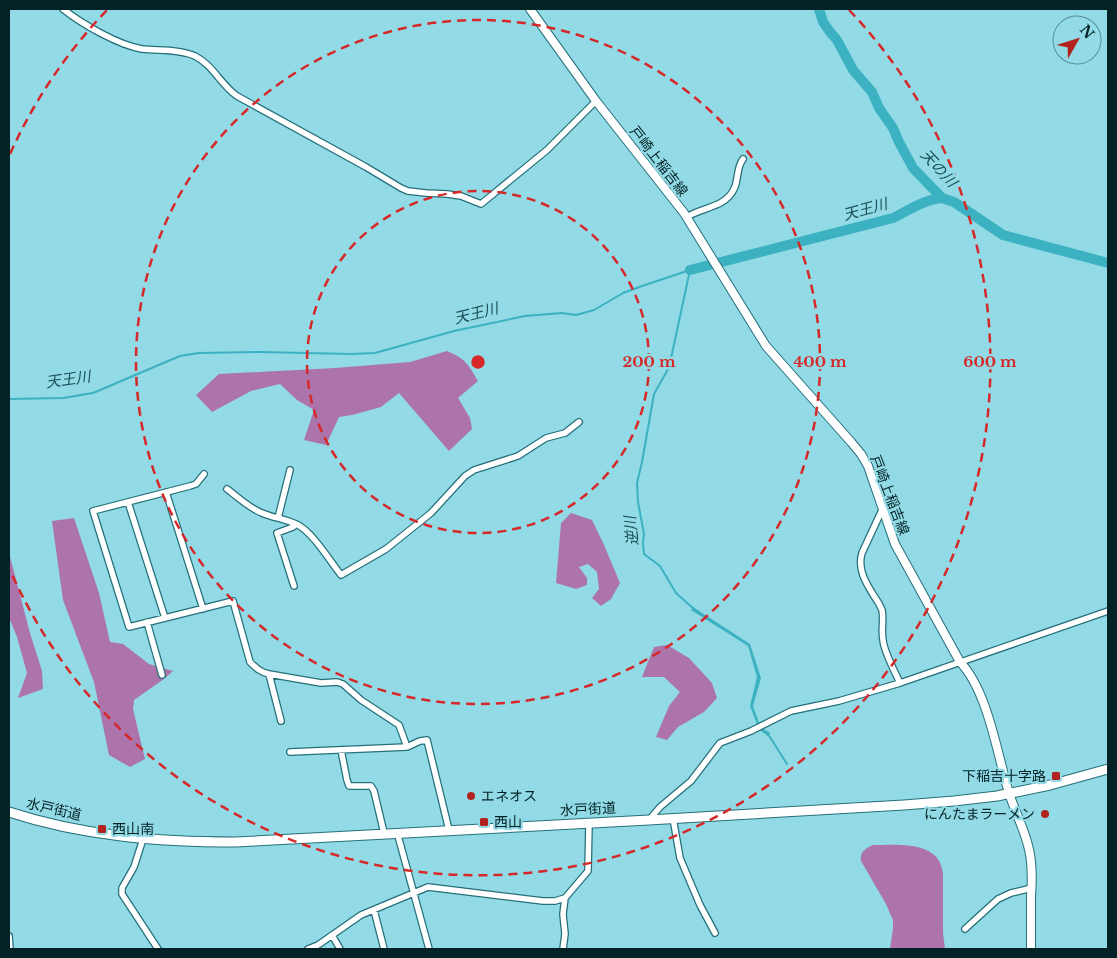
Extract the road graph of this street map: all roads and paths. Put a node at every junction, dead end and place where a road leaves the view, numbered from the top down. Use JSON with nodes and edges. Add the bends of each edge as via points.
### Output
{"nodes":[{"id":1,"x":63,"y":9,"type":"edge"},
{"id":2,"x":530,"y":9,"type":"edge"},
{"id":3,"x":596,"y":101,"type":"junction"},
{"id":4,"x":743,"y":159,"type":"dead end"},
{"id":5,"x":687,"y":217,"type":"junction"},
{"id":6,"x":579,"y":422,"type":"dead end"},
{"id":7,"x":290,"y":470,"type":"dead end"},
{"id":8,"x":204,"y":474,"type":"dead end"},
{"id":9,"x":227,"y":489,"type":"dead end"},
{"id":10,"x":166,"y":492,"type":"junction"},
{"id":11,"x":128,"y":502,"type":"junction"},
{"id":12,"x":882,"y":510,"type":"junction"},
{"id":13,"x":278,"y":518,"type":"junction"},
{"id":14,"x":296,"y":524,"type":"junction"},
{"id":15,"x":294,"y":586,"type":"dead end"},
{"id":16,"x":203,"y":609,"type":"junction"},
{"id":17,"x":1108,"y":611,"type":"edge"},
{"id":18,"x":165,"y":618,"type":"junction"},
{"id":19,"x":147,"y":622,"type":"junction"},
{"id":20,"x":960,"y":662,"type":"junction"},
{"id":21,"x":269,"y":674,"type":"junction"},
{"id":22,"x":162,"y":675,"type":"dead end"},
{"id":23,"x":900,"y":683,"type":"junction"},
{"id":24,"x":281,"y":721,"type":"dead end"},
{"id":25,"x":407,"y":747,"type":"junction"},
{"id":26,"x":340,"y":750,"type":"junction"},
{"id":27,"x":290,"y":752,"type":"dead end"},
{"id":28,"x":1108,"y":769,"type":"edge"},
{"id":29,"x":1009,"y":793,"type":"junction"},
{"id":30,"x":9,"y":812,"type":"edge"},
{"id":31,"x":673,"y":818,"type":"junction"},
{"id":32,"x":649,"y":820,"type":"junction"},
{"id":33,"x":589,"y":823,"type":"junction"},
{"id":34,"x":448,"y":830,"type":"junction"},
{"id":35,"x":397,"y":832,"type":"junction"},
{"id":36,"x":384,"y":833,"type":"junction"},
{"id":37,"x":143,"y":839,"type":"junction"},
{"id":38,"x":1032,"y":888,"type":"junction"},
{"id":39,"x":414,"y":892,"type":"junction"},
{"id":40,"x":566,"y":898,"type":"junction"},
{"id":41,"x":374,"y":910,"type":"junction"},
{"id":42,"x":965,"y":929,"type":"dead end"},
{"id":43,"x":715,"y":933,"type":"dead end"},
{"id":44,"x":332,"y":935,"type":"junction"},
{"id":45,"x":9,"y":936,"type":"edge"},
{"id":46,"x":10,"y":949,"type":"edge"},
{"id":47,"x":158,"y":949,"type":"edge"},
{"id":48,"x":308,"y":949,"type":"edge"},
{"id":49,"x":340,"y":949,"type":"edge"},
{"id":50,"x":384,"y":949,"type":"edge"},
{"id":51,"x":428,"y":949,"type":"edge"},
{"id":52,"x":563,"y":949,"type":"edge"},
{"id":53,"x":1031,"y":949,"type":"edge"}],
"edges":[{"from":1,"to":3,"type":"street","via":[[129,46],[184,52],[196,57],[237,96],[401,188],[454,194],[481,204],[547,150]]},
{"from":2,"to":3,"type":"main road","name":"戸崎上稲吉線"},
{"from":3,"to":5,"type":"main road","name":"戸崎上稲吉線"},
{"from":4,"to":5,"type":"street","via":[[736,185],[728,198]]},
{"from":5,"to":12,"type":"main road","name":"戸崎上稲吉線","via":[[769,349],[861,454],[873,478]]},
{"from":6,"to":14,"type":"street","via":[[565,433],[546,438],[518,456],[474,470],[431,513],[386,549],[340,575],[313,538]]},
{"from":7,"to":13,"type":"street"},
{"from":8,"to":10,"type":"street","via":[[196,484]]},
{"from":9,"to":13,"type":"street","via":[[253,509]]},
{"from":10,"to":11,"type":"street"},
{"from":10,"to":16,"type":"street"},
{"from":11,"to":18,"type":"street"},
{"from":11,"to":19,"type":"street","via":[[93,510],[129,627]]},
{"from":12,"to":20,"type":"main road","name":"戸崎上稲吉線","via":[[901,557]]},
{"from":12,"to":23,"type":"street","via":[[862,553],[861,570],[881,606],[883,643]]},
{"from":13,"to":14,"type":"street"},
{"from":14,"to":15,"type":"street","via":[[278,534]]},
{"from":16,"to":18,"type":"street"},
{"from":16,"to":21,"type":"street","via":[[233,601],[250,662],[256,669]]},
{"from":17,"to":20,"type":"street"},
{"from":18,"to":19,"type":"street"},
{"from":19,"to":22,"type":"street"},
{"from":20,"to":23,"type":"street"},
{"from":20,"to":29,"type":"main road","name":"戸崎上稲吉線","via":[[974,680],[987,713]]},
{"from":21,"to":24,"type":"street"},
{"from":21,"to":25,"type":"street","via":[[344,684],[361,700],[399,725]]},
{"from":23,"to":32,"type":"street","via":[[839,701],[797,709],[720,743],[691,781]]},
{"from":25,"to":26,"type":"street"},
{"from":25,"to":34,"type":"street","via":[[427,740]]},
{"from":26,"to":27,"type":"street"},
{"from":26,"to":36,"type":"street","via":[[349,786],[371,786],[374,791]]},
{"from":28,"to":29,"type":"highway","name":"水戸街道"},
{"from":29,"to":31,"type":"highway","name":"水戸街道","via":[[904,805]]},
{"from":29,"to":38,"type":"main road","name":"戸崎上稲吉線","via":[[1028,846]]},
{"from":30,"to":37,"type":"highway","name":"水戸街道","via":[[76,829]]},
{"from":31,"to":32,"type":"highway","name":"水戸街道"},
{"from":31,"to":43,"type":"street","via":[[680,858]]},
{"from":32,"to":33,"type":"highway","name":"水戸街道"},
{"from":33,"to":34,"type":"highway","name":"水戸街道"},
{"from":33,"to":40,"type":"street","via":[[588,871]]},
{"from":34,"to":35,"type":"highway","name":"水戸街道"},
{"from":35,"to":36,"type":"highway","name":"水戸街道"},
{"from":35,"to":39,"type":"street"},
{"from":36,"to":37,"type":"highway","name":"水戸街道","via":[[236,842]]},
{"from":37,"to":47,"type":"street","via":[[122,894]]},
{"from":38,"to":42,"type":"street","via":[[998,899]]},
{"from":38,"to":53,"type":"main road","name":"戸崎上稲吉線"},
{"from":39,"to":40,"type":"street","via":[[428,887],[543,901]]},
{"from":39,"to":41,"type":"street"},
{"from":39,"to":51,"type":"street"},
{"from":40,"to":52,"type":"street"},
{"from":41,"to":44,"type":"street"},
{"from":41,"to":50,"type":"street"},
{"from":44,"to":48,"type":"street"},
{"from":44,"to":49,"type":"street"},
{"from":45,"to":46,"type":"street"}]}
